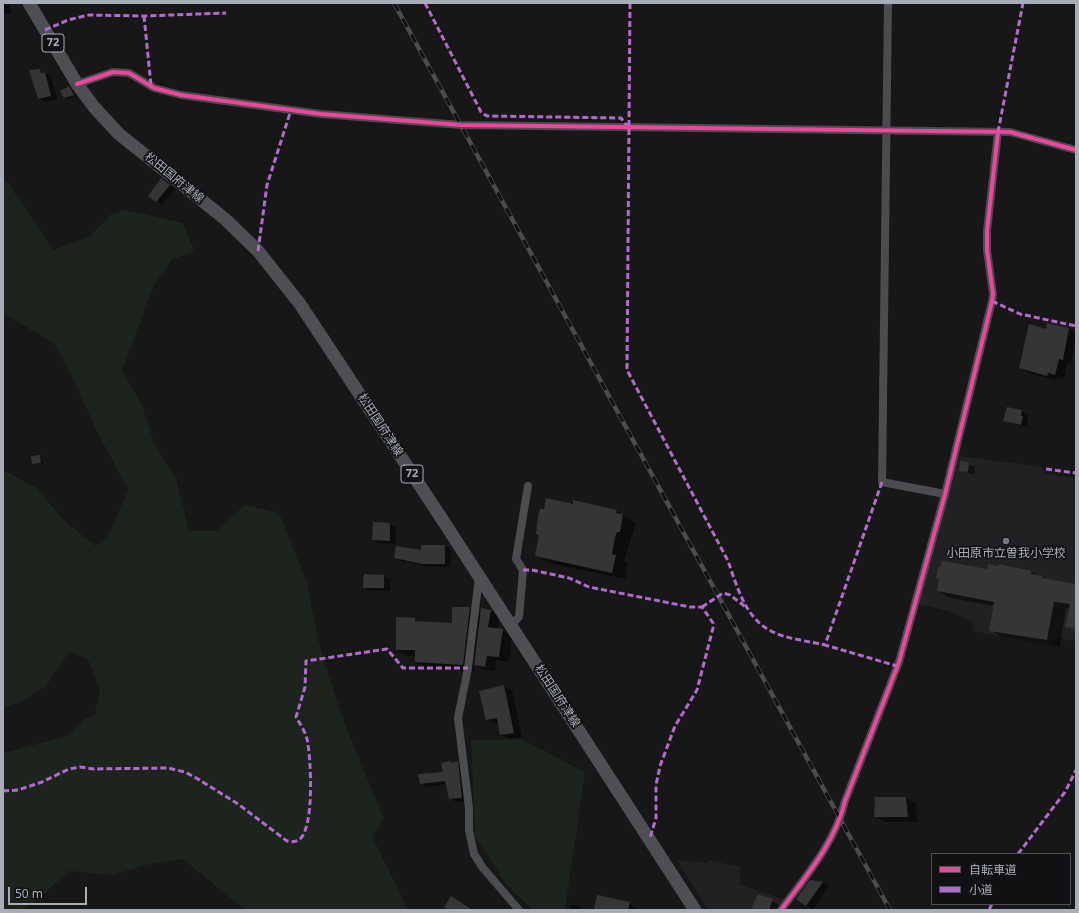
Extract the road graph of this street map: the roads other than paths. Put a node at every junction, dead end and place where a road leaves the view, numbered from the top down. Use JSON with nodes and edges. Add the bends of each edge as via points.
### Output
{"nodes":[{"id":1,"x":29,"y":3,"type":"edge"},
{"id":2,"x":888,"y":3,"type":"edge"},
{"id":3,"x":77,"y":84,"type":"junction"},
{"id":4,"x":886,"y":130,"type":"junction"},
{"id":5,"x":998,"y":132,"type":"junction"},
{"id":6,"x":1076,"y":150,"type":"edge"},
{"id":7,"x":528,"y":486,"type":"dead end"},
{"id":8,"x":945,"y":494,"type":"junction"},
{"id":9,"x":479,"y":577,"type":"junction"},
{"id":10,"x":511,"y":625,"type":"junction"},
{"id":11,"x":519,"y":910,"type":"edge"},
{"id":12,"x":695,"y":910,"type":"edge"},
{"id":13,"x":781,"y":910,"type":"edge"}],
"edges":[{"from":1,"to":3,"type":"main road","name":"松田国府津線","number":"72"},
{"from":2,"to":4,"type":"street"},
{"from":3,"to":4,"type":"street","via":[[113,72],[129,73],[154,88],[181,96],[321,114],[461,125]]},
{"from":3,"to":9,"type":"main road","name":"松田国府津線","number":"72","via":[[119,134],[225,219],[258,252],[300,304]]},
{"from":4,"to":5,"type":"street"},
{"from":4,"to":8,"type":"street","via":[[882,482]]},
{"from":5,"to":6,"type":"street","via":[[1010,132]]},
{"from":5,"to":8,"type":"street","via":[[987,231],[992,301]]},
{"from":7,"to":10,"type":"street","via":[[516,559],[523,570],[519,617]]},
{"from":8,"to":13,"type":"street","via":[[899,662],[845,801],[840,821],[824,850]]},
{"from":9,"to":10,"type":"main road","name":"松田国府津線","number":"72"},
{"from":9,"to":11,"type":"street","via":[[468,668],[458,718],[469,808],[469,830],[474,854]]},
{"from":10,"to":12,"type":"main road","name":"松田国府津線","number":"72"}]}
